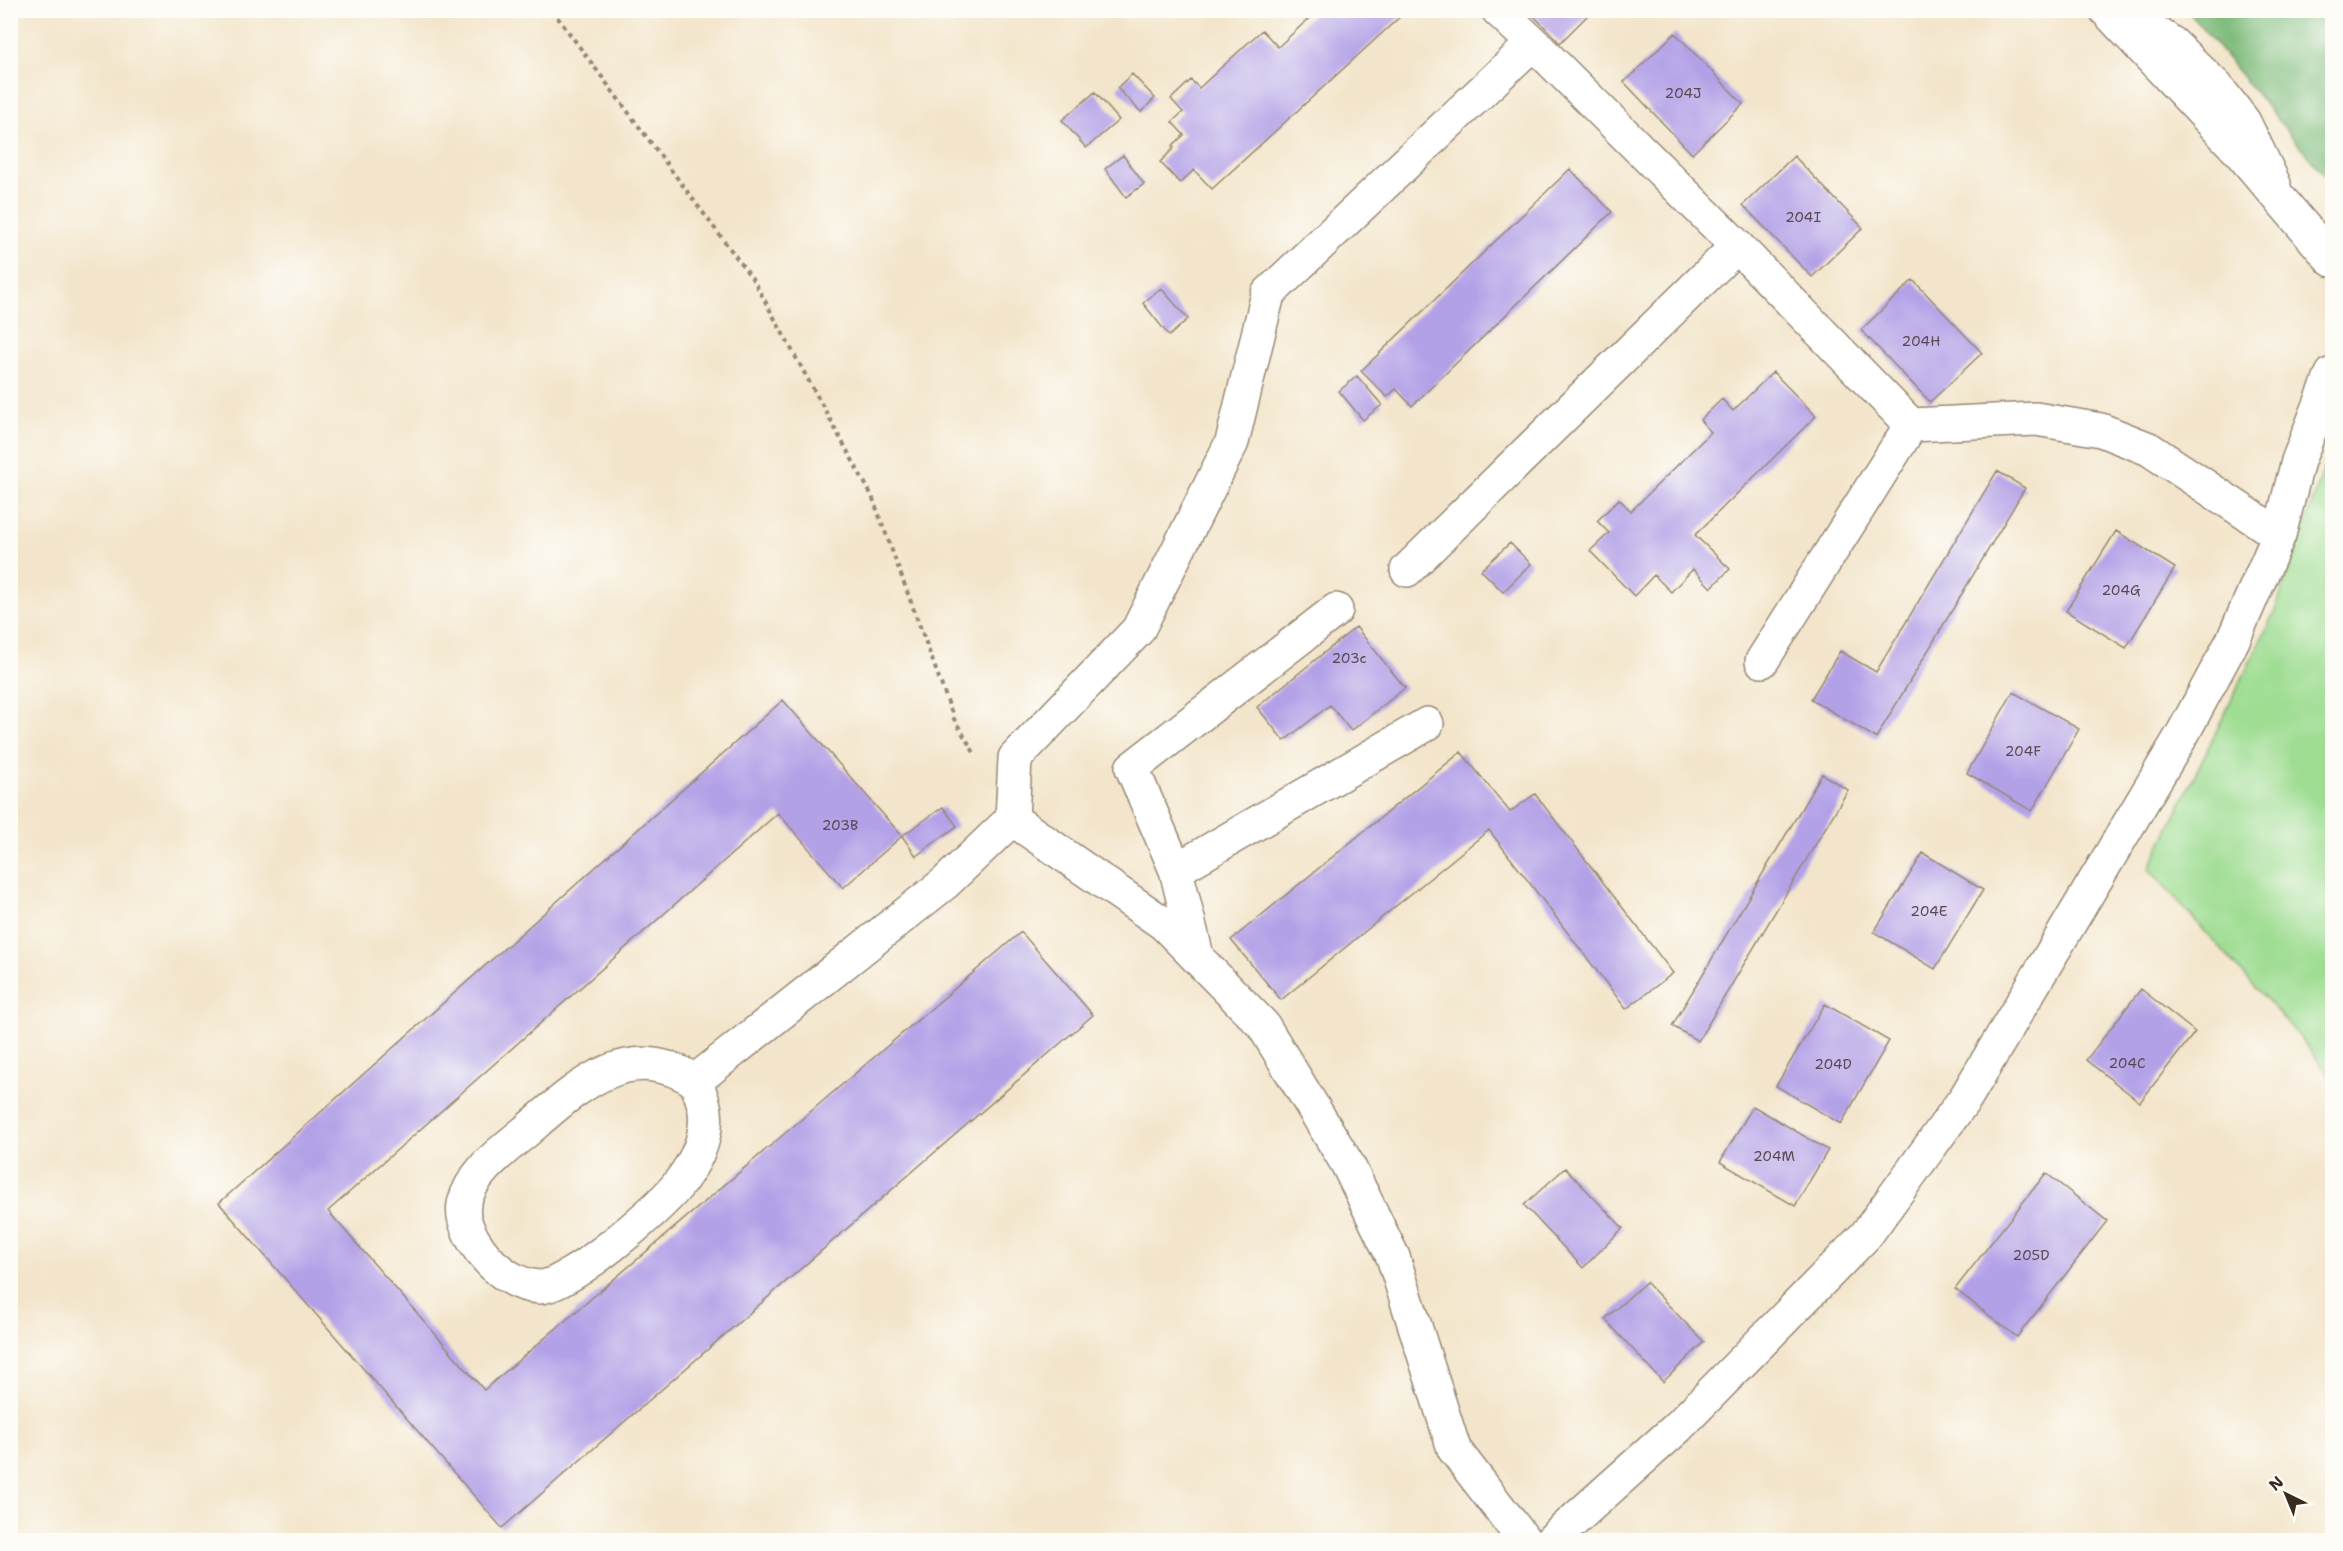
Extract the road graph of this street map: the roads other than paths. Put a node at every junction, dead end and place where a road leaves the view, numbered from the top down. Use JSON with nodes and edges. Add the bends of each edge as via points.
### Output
{"nodes":[{"id":1,"x":1498,"y":10,"type":"edge"},
{"id":2,"x":2106,"y":10,"type":"edge"},
{"id":3,"x":2122,"y":10,"type":"edge"},
{"id":4,"x":1533,"y":43,"type":"junction"},
{"id":5,"x":2284,"y":204,"type":"junction"},
{"id":6,"x":1737,"y":246,"type":"junction"},
{"id":7,"x":2332,"y":260,"type":"edge"},
{"id":8,"x":2332,"y":374,"type":"edge"},
{"id":9,"x":1911,"y":425,"type":"junction"},
{"id":10,"x":2279,"y":535,"type":"junction"},
{"id":11,"x":1407,"y":570,"type":"dead end"},
{"id":12,"x":1336,"y":610,"type":"dead end"},
{"id":13,"x":1762,"y":661,"type":"dead end"},
{"id":14,"x":1427,"y":724,"type":"dead end"},
{"id":15,"x":1012,"y":819,"type":"junction"},
{"id":16,"x":1176,"y":870,"type":"junction"},
{"id":17,"x":1197,"y":958,"type":"junction"},
{"id":18,"x":695,"y":1081,"type":"junction"},
{"id":19,"x":1524,"y":1540,"type":"edge"},
{"id":20,"x":1552,"y":1540,"type":"edge"}],
"edges":[{"from":1,"to":4,"type":"street"},
{"from":2,"to":5,"type":"street"},
{"from":3,"to":5,"type":"street","via":[[2173,44],[2217,87],[2244,122]]},
{"from":4,"to":6,"type":"street"},
{"from":4,"to":15,"type":"street","via":[[1268,294],[1233,442],[1138,630],[1015,758]]},
{"from":5,"to":7,"type":"street"},
{"from":6,"to":9,"type":"street"},
{"from":6,"to":11,"type":"street"},
{"from":8,"to":10,"type":"street","via":[[2298,462]]},
{"from":9,"to":10,"type":"street","via":[[2037,420],[2101,430],[2149,449]]},
{"from":9,"to":13,"type":"street"},
{"from":10,"to":20,"type":"street","via":[[2233,640],[2182,735],[1966,1097],[1866,1236],[1678,1427]]},
{"from":12,"to":16,"type":"street","via":[[1132,768]]},
{"from":14,"to":16,"type":"street"},
{"from":15,"to":17,"type":"street","via":[[1164,924]]},
{"from":15,"to":18,"type":"street","via":[[945,883]]},
{"from":16,"to":17,"type":"street"},
{"from":17,"to":19,"type":"street","via":[[1263,1025],[1348,1165],[1393,1257],[1454,1449]]},
{"from":18,"to":18,"type":"street","via":[[678,1070],[639,1065],[590,1079],[567,1096],[488,1164],[471,1186],[464,1206],[468,1230],[481,1251],[502,1273],[521,1284],[542,1287],[570,1276],[597,1258],[676,1187],[693,1163],[703,1137],[706,1108]]}]}
